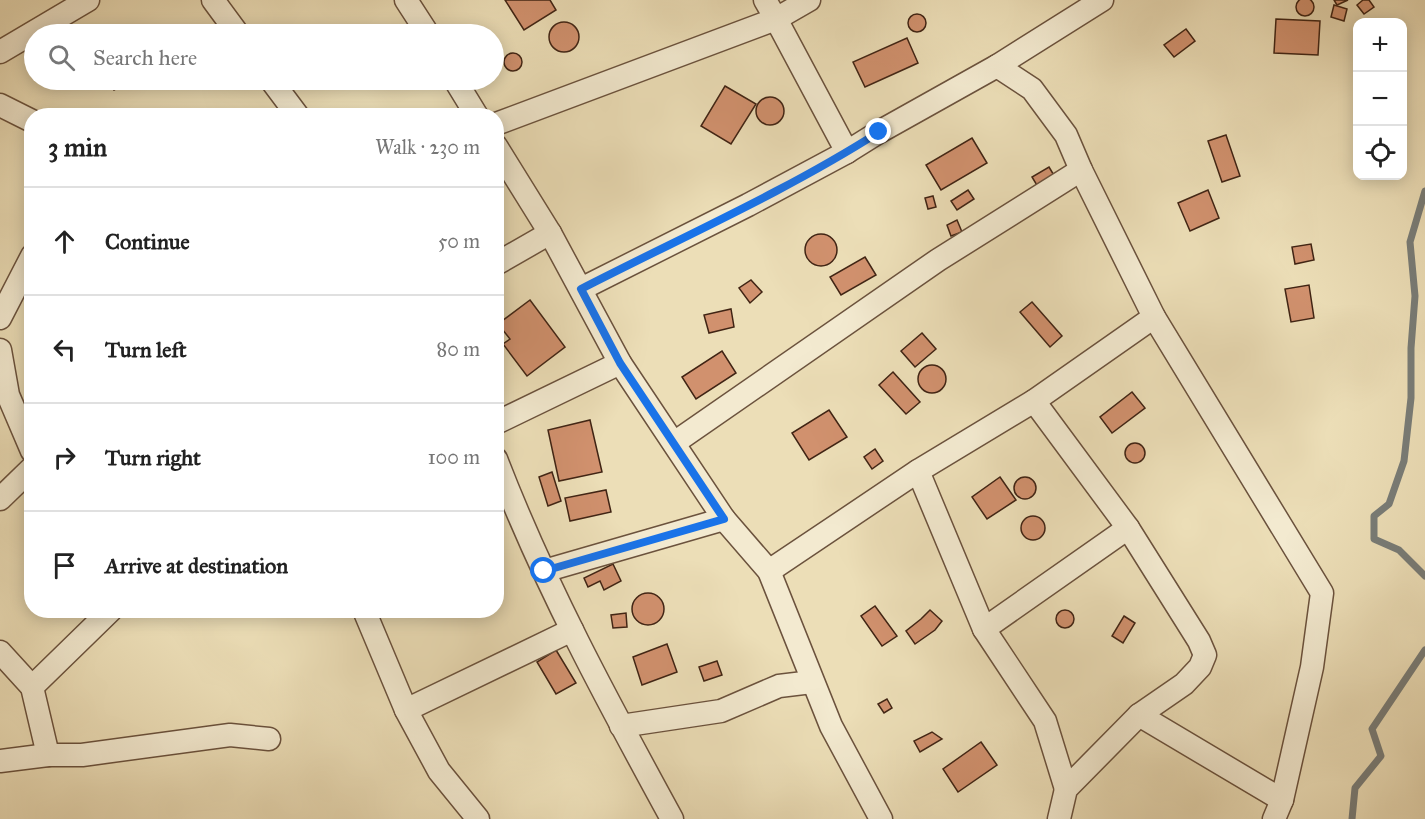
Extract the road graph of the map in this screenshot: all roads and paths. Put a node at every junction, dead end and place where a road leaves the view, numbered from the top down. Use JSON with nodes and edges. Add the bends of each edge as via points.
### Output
{"nodes":[{"id":1,"x":88,"y":0,"type":"edge"},
{"id":2,"x":213,"y":0,"type":"edge"},
{"id":3,"x":406,"y":0,"type":"edge"},
{"id":4,"x":809,"y":0,"type":"edge"},
{"id":5,"x":1102,"y":0,"type":"edge"},
{"id":6,"x":770,"y":10,"type":"edge"},
{"id":7,"x":47,"y":24,"type":"edge"},
{"id":8,"x":231,"y":24,"type":"edge"},
{"id":9,"x":422,"y":24,"type":"edge"},
{"id":10,"x":24,"y":38,"type":"edge"},
{"id":11,"x":0,"y":52,"type":"edge"},
{"id":12,"x":997,"y":66,"type":"junction"},
{"id":13,"x":278,"y":90,"type":"edge"},
{"id":14,"x":459,"y":90,"type":"edge"},
{"id":15,"x":0,"y":105,"type":"edge"},
{"id":16,"x":292,"y":108,"type":"edge"},
{"id":17,"x":466,"y":108,"type":"edge"},
{"id":18,"x":24,"y":117,"type":"edge"},
{"id":19,"x":504,"y":121,"type":"edge"},
{"id":20,"x":847,"y":152,"type":"junction"},
{"id":21,"x":504,"y":159,"type":"edge"},
{"id":22,"x":1081,"y":170,"type":"junction"},
{"id":23,"x":550,"y":233,"type":"junction"},
{"id":24,"x":504,"y":259,"type":"edge"},
{"id":25,"x":24,"y":272,"type":"edge"},
{"id":26,"x":581,"y":289,"type":"junction"},
{"id":27,"x":1154,"y":317,"type":"junction"},
{"id":28,"x":0,"y":318,"type":"edge"},
{"id":29,"x":0,"y":350,"type":"edge"},
{"id":30,"x":620,"y":363,"type":"junction"},
{"id":31,"x":1034,"y":402,"type":"junction"},
{"id":32,"x":504,"y":419,"type":"edge"},
{"id":33,"x":24,"y":432,"type":"edge"},
{"id":34,"x":674,"y":443,"type":"junction"},
{"id":35,"x":918,"y":471,"type":"junction"},
{"id":36,"x":24,"y":476,"type":"edge"},
{"id":37,"x":504,"y":482,"type":"edge"},
{"id":38,"x":0,"y":499,"type":"edge"},
{"id":39,"x":724,"y":519,"type":"junction"},
{"id":40,"x":1128,"y":528,"type":"junction"},
{"id":41,"x":544,"y":571,"type":"junction"},
{"id":42,"x":769,"y":571,"type":"junction"},
{"id":43,"x":103,"y":618,"type":"edge"},
{"id":44,"x":367,"y":618,"type":"edge"},
{"id":45,"x":984,"y":629,"type":"junction"},
{"id":46,"x":572,"y":630,"type":"junction"},
{"id":47,"x":0,"y":652,"type":"edge"},
{"id":48,"x":812,"y":682,"type":"junction"},
{"id":49,"x":32,"y":687,"type":"junction"},
{"id":50,"x":406,"y":710,"type":"junction"},
{"id":51,"x":1139,"y":715,"type":"junction"},
{"id":52,"x":621,"y":726,"type":"junction"},
{"id":53,"x":268,"y":739,"type":"dead end"},
{"id":54,"x":48,"y":755,"type":"junction"},
{"id":55,"x":0,"y":761,"type":"edge"},
{"id":56,"x":1066,"y":789,"type":"junction"},
{"id":57,"x":1278,"y":810,"type":"edge"},
{"id":58,"x":876,"y":818,"type":"edge"},
{"id":59,"x":478,"y":819,"type":"edge"},
{"id":60,"x":672,"y":819,"type":"edge"},
{"id":61,"x":1059,"y":819,"type":"edge"}],
"edges":[{"from":1,"to":7,"type":"street"},
{"from":2,"to":8,"type":"street"},
{"from":3,"to":9,"type":"street"},
{"from":4,"to":6,"type":"street"},
{"from":5,"to":12,"type":"street"},
{"from":6,"to":19,"type":"street"},
{"from":6,"to":20,"type":"street"},
{"from":10,"to":11,"type":"street"},
{"from":12,"to":20,"type":"street"},
{"from":12,"to":22,"type":"street","via":[[1032,89],[1066,135]]},
{"from":13,"to":16,"type":"street"},
{"from":14,"to":17,"type":"street"},
{"from":15,"to":18,"type":"street"},
{"from":20,"to":26,"type":"street"},
{"from":21,"to":23,"type":"street"},
{"from":22,"to":27,"type":"street"},
{"from":22,"to":34,"type":"street","via":[[938,260]]},
{"from":23,"to":24,"type":"street"},
{"from":23,"to":26,"type":"street"},
{"from":25,"to":28,"type":"street"},
{"from":26,"to":30,"type":"street"},
{"from":27,"to":31,"type":"street"},
{"from":27,"to":57,"type":"street","via":[[1322,593],[1312,667]]},
{"from":29,"to":33,"type":"street","via":[[8,395]]},
{"from":30,"to":32,"type":"street"},
{"from":30,"to":34,"type":"street"},
{"from":31,"to":35,"type":"street"},
{"from":31,"to":40,"type":"street"},
{"from":34,"to":39,"type":"street"},
{"from":35,"to":42,"type":"street"},
{"from":35,"to":45,"type":"street"},
{"from":36,"to":38,"type":"street"},
{"from":37,"to":41,"type":"street"},
{"from":39,"to":41,"type":"street"},
{"from":39,"to":42,"type":"street"},
{"from":40,"to":45,"type":"street"},
{"from":40,"to":51,"type":"street","via":[[1204,655],[1200,667],[1184,684]]},
{"from":41,"to":46,"type":"street"},
{"from":42,"to":48,"type":"street"},
{"from":43,"to":49,"type":"street"},
{"from":44,"to":50,"type":"street"},
{"from":45,"to":56,"type":"street","via":[[1045,721]]},
{"from":46,"to":50,"type":"street"},
{"from":46,"to":52,"type":"street"},
{"from":47,"to":49,"type":"street"},
{"from":48,"to":52,"type":"street","via":[[779,686],[721,711]]},
{"from":48,"to":58,"type":"street"},
{"from":49,"to":54,"type":"street"},
{"from":50,"to":59,"type":"street","via":[[439,771]]},
{"from":51,"to":56,"type":"street"},
{"from":51,"to":57,"type":"street"},
{"from":52,"to":60,"type":"street"},
{"from":53,"to":54,"type":"street","via":[[230,735],[82,755]]},
{"from":54,"to":55,"type":"street"},
{"from":56,"to":61,"type":"street"}]}
